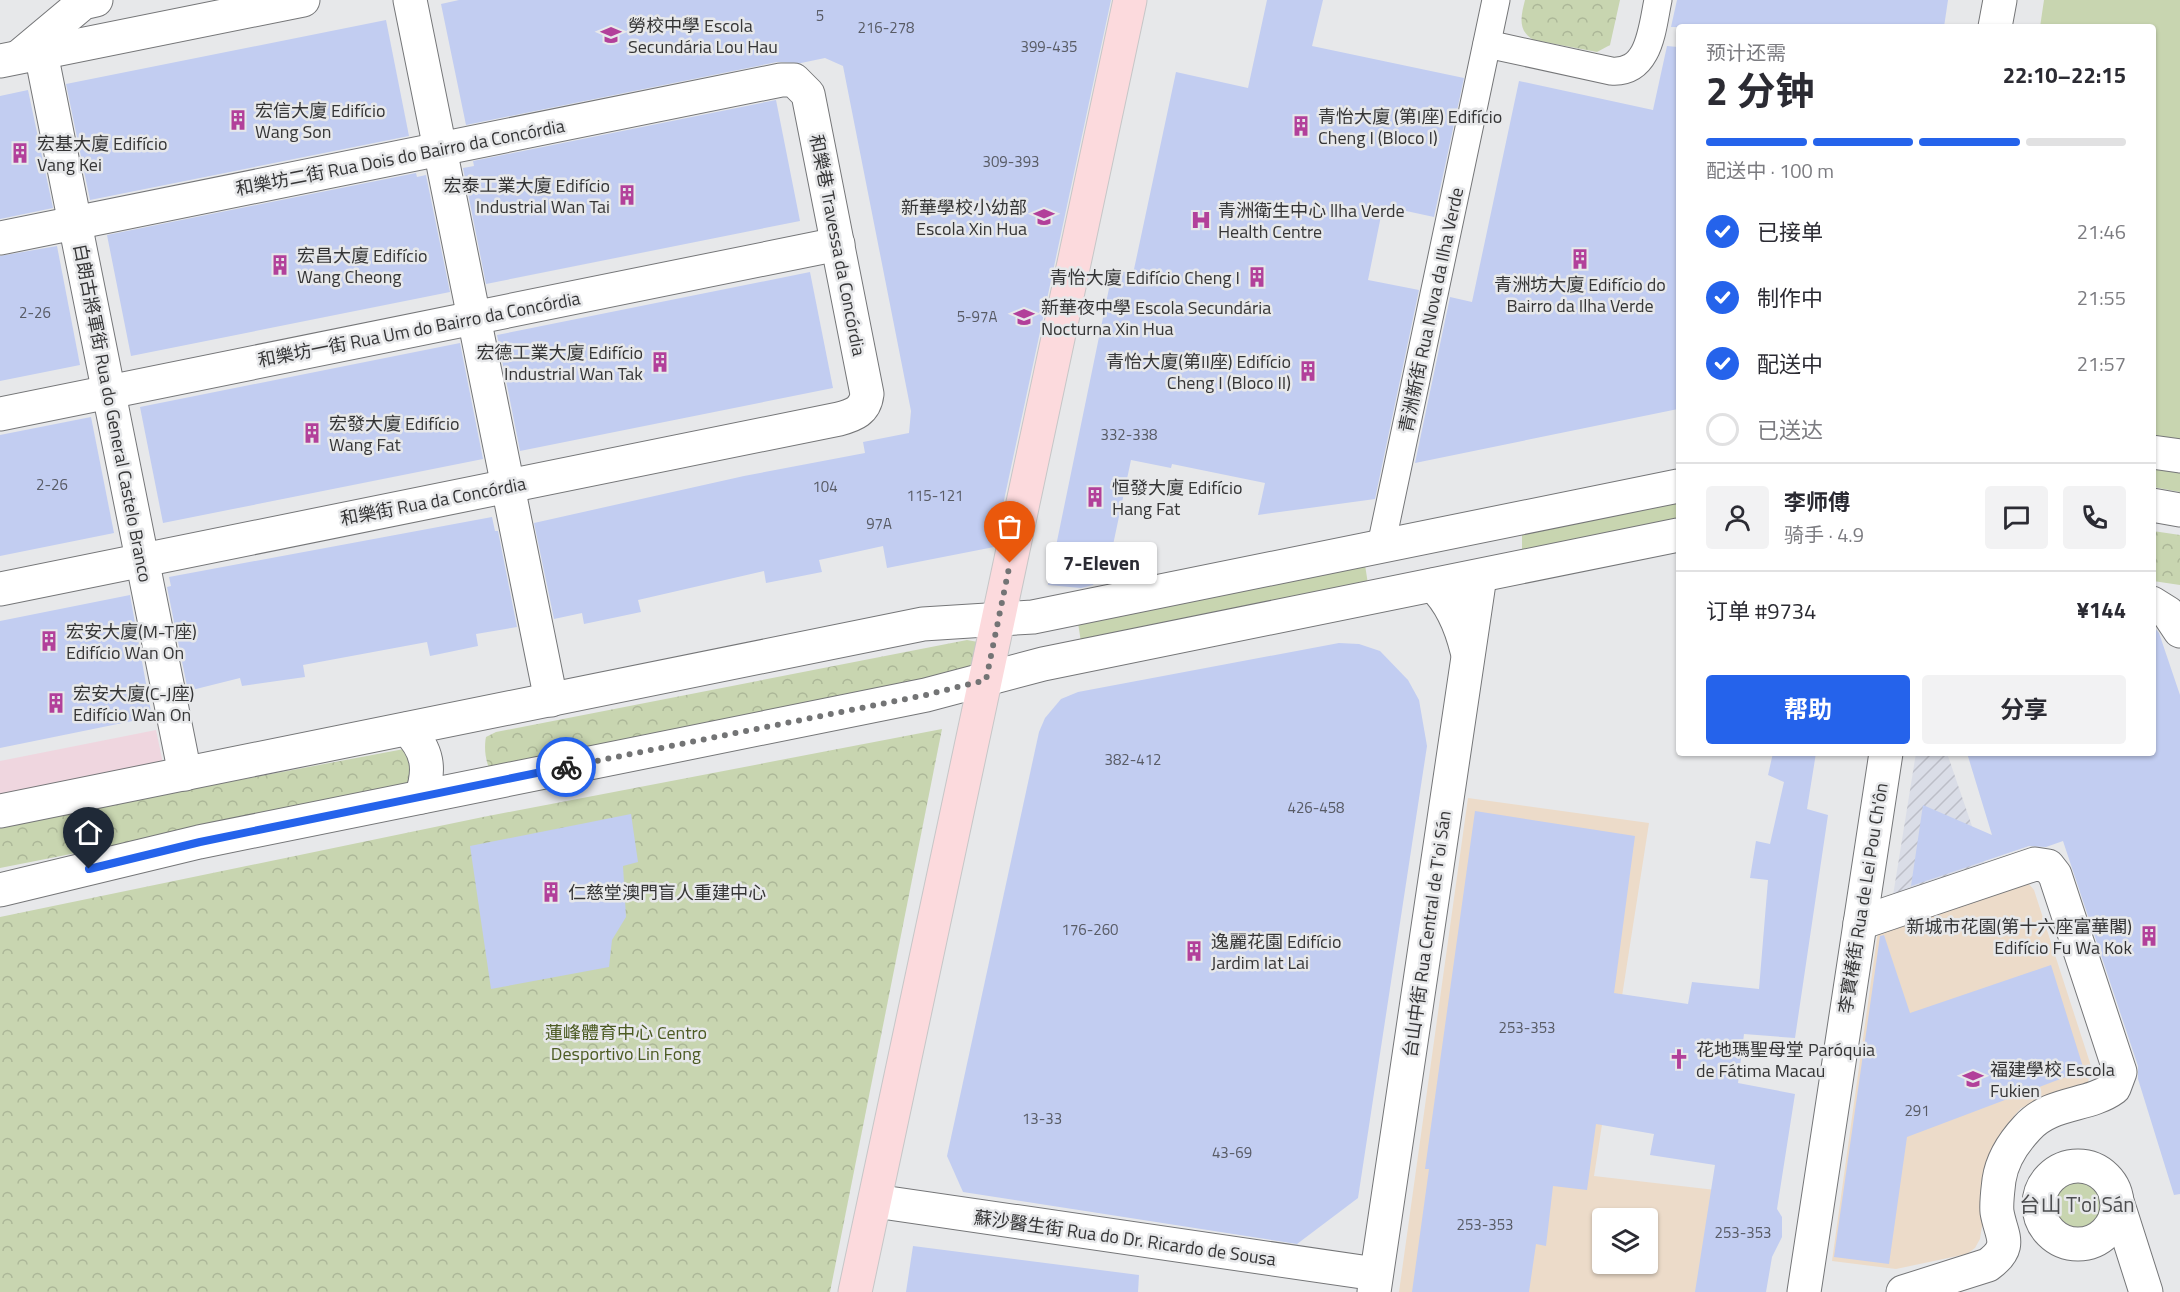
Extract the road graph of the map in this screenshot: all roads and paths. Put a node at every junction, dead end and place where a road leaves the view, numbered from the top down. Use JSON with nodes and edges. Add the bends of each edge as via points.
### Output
{"nodes":[{"id":1,"x":96,"y":0,"type":"edge"},
{"id":2,"x":303,"y":0,"type":"edge"},
{"id":3,"x":410,"y":0,"type":"edge"},
{"id":4,"x":1130,"y":0,"type":"edge"},
{"id":5,"x":1496,"y":0,"type":"edge"},
{"id":6,"x":1658,"y":0,"type":"edge"},
{"id":7,"x":2000,"y":0,"type":"edge"},
{"id":8,"x":1996,"y":24,"type":"edge"},
{"id":9,"x":1487,"y":44,"type":"junction"},
{"id":10,"x":20,"y":57,"type":"edge"},
{"id":11,"x":800,"y":84,"type":"joint"},
{"id":12,"x":440,"y":149,"type":"junction"},
{"id":13,"x":75,"y":223,"type":"junction"},
{"id":14,"x":0,"y":238,"type":"edge"},
{"id":15,"x":838,"y":244,"type":"junction"},
{"id":16,"x":474,"y":318,"type":"junction"},
{"id":17,"x":109,"y":392,"type":"junction"},
{"id":18,"x":863,"y":408,"type":"joint"},
{"id":19,"x":0,"y":414,"type":"edge"},
{"id":20,"x":2156,"y":453,"type":"edge"},
{"id":21,"x":2180,"y":456,"type":"edge"},
{"id":22,"x":508,"y":486,"type":"junction"},
{"id":23,"x":1676,"y":486,"type":"edge"},
{"id":24,"x":1572,"y":507,"type":"junction"},
{"id":25,"x":2156,"y":507,"type":"edge"},
{"id":26,"x":2180,"y":510,"type":"edge"},
{"id":27,"x":1676,"y":535,"type":"edge"},
{"id":28,"x":1366,"y":549,"type":"junction"},
{"id":29,"x":1582,"y":555,"type":"junction"},
{"id":30,"x":142,"y":560,"type":"junction"},
{"id":31,"x":1480,"y":576,"type":"junction"},
{"id":32,"x":1433,"y":585,"type":"junction"},
{"id":33,"x":0,"y":589,"type":"edge"},
{"id":34,"x":2156,"y":606,"type":"edge"},
{"id":35,"x":998,"y":619,"type":"junction"},
{"id":36,"x":2180,"y":631,"type":"edge"},
{"id":37,"x":1468,"y":656,"type":"junction"},
{"id":38,"x":986,"y":680,"type":"junction"},
{"id":39,"x":551,"y":700,"type":"junction"},
{"id":40,"x":407,"y":729,"type":"junction"},
{"id":41,"x":1886,"y":756,"type":"edge"},
{"id":42,"x":185,"y":774,"type":"junction"},
{"id":43,"x":421,"y":797,"type":"junction"},
{"id":44,"x":0,"y":811,"type":"edge"},
{"id":45,"x":0,"y":890,"type":"edge"},
{"id":46,"x":1860,"y":923,"type":"junction"},
{"id":47,"x":2116,"y":1198,"type":"junction"},
{"id":48,"x":875,"y":1201,"type":"junction"},
{"id":49,"x":2039,"y":1201,"type":"junction"},
{"id":50,"x":2001,"y":1223,"type":"junction"},
{"id":51,"x":1375,"y":1283,"type":"edge"},
{"id":52,"x":855,"y":1292,"type":"edge"},
{"id":53,"x":1804,"y":1292,"type":"edge"},
{"id":54,"x":1903,"y":1292,"type":"edge"},
{"id":55,"x":2146,"y":1292,"type":"edge"}],
"edges":[{"from":1,"to":10,"type":"street","via":[[83,3]]},
{"from":2,"to":10,"type":"street"},
{"from":3,"to":12,"type":"street"},
{"from":4,"to":35,"type":"main road"},
{"from":5,"to":9,"type":"street","name":"青洲新街 Rua Nova da Ilha Verde"},
{"from":6,"to":9,"type":"street","via":[[1644,55],[1622,70],[1611,71]]},
{"from":7,"to":8,"type":"street"},
{"from":9,"to":28,"type":"street","name":"青洲新街 Rua Nova da Ilha Verde"},
{"from":10,"to":13,"type":"street","name":"白朗古將軍街 Rua do General Castelo Branco"},
{"from":11,"to":12,"type":"street","name":"和樂坊二街 Rua Dois do Bairro da Concórdia","via":[[781,80]]},
{"from":11,"to":15,"type":"street","name":"和樂巷 Travessa da Concórdia","via":[[808,94]]},
{"from":12,"to":13,"type":"street","name":"和樂坊二街 Rua Dois do Bairro da Concórdia"},
{"from":12,"to":16,"type":"street"},
{"from":13,"to":14,"type":"street","name":"和樂坊二街 Rua Dois do Bairro da Concórdia"},
{"from":13,"to":17,"type":"street","name":"白朗古將軍街 Rua do General Castelo Branco"},
{"from":15,"to":16,"type":"street","name":"和樂坊一街 Rua Um do Bairro da Concórdia"},
{"from":15,"to":18,"type":"street","name":"和樂巷 Travessa da Concórdia","via":[[867,394]]},
{"from":16,"to":17,"type":"street","name":"和樂坊一街 Rua Um do Bairro da Concórdia"},
{"from":16,"to":22,"type":"street"},
{"from":17,"to":19,"type":"street","name":"和樂坊一街 Rua Um do Bairro da Concórdia"},
{"from":17,"to":30,"type":"street","name":"白朗古將軍街 Rua do General Castelo Branco"},
{"from":18,"to":22,"type":"street","name":"和樂街 Rua da Concórdia","via":[[839,419]]},
{"from":20,"to":21,"type":"street"},
{"from":22,"to":30,"type":"street","name":"和樂街 Rua da Concórdia"},
{"from":22,"to":39,"type":"street"},
{"from":23,"to":24,"type":"street"},
{"from":24,"to":28,"type":"street"},
{"from":24,"to":29,"type":"street","via":[[1570,523]]},
{"from":25,"to":26,"type":"street"},
{"from":27,"to":29,"type":"street"},
{"from":28,"to":32,"type":"street","via":[[1416,570]]},
{"from":28,"to":35,"type":"street","via":[[1033,617]]},
{"from":29,"to":31,"type":"street"},
{"from":30,"to":33,"type":"street","name":"和樂街 Rua da Concórdia"},
{"from":30,"to":42,"type":"street","name":"白朗古將軍街 Rua do General Castelo Branco"},
{"from":31,"to":32,"type":"street"},
{"from":31,"to":37,"type":"street","name":"台山中街 Rua Central de T'oi Sán"},
{"from":32,"to":37,"type":"street","via":[[1460,623]]},
{"from":32,"to":38,"type":"street","via":[[1043,664]]},
{"from":34,"to":36,"type":"street","via":[[2168,613]]},
{"from":35,"to":38,"type":"main road"},
{"from":35,"to":39,"type":"street","via":[[923,624]]},
{"from":37,"to":51,"type":"street","name":"台山中街 Rua Central de T'oi Sán"},
{"from":38,"to":43,"type":"street"},
{"from":38,"to":48,"type":"main road"},
{"from":39,"to":40,"type":"street"},
{"from":40,"to":42,"type":"street"},
{"from":40,"to":43,"type":"street","via":[[425,753],[428,768]]},
{"from":41,"to":46,"type":"street","name":"李寶椿街 Rua de Lei Pou Ch'ôn"},
{"from":42,"to":44,"type":"street"},
{"from":43,"to":45,"type":"street","via":[[200,842]]},
{"from":46,"to":50,"type":"street","via":[[2035,864],[2048,866],[2055,875],[2120,1078],[2109,1092],[2055,1108],[2029,1125],[2010,1149],[1999,1178],[1997,1212]]},
{"from":46,"to":53,"type":"street","name":"李寶椿街 Rua de Lei Pou Ch'ôn"},
{"from":47,"to":49,"type":"street","via":[[2105,1177],[2084,1166],[2071,1166],[2050,1177]]},
{"from":47,"to":49,"type":"street","via":[[2113,1222],[2094,1240],[2080,1244],[2055,1236],[2045,1227]]},
{"from":47,"to":55,"type":"street"},
{"from":48,"to":51,"type":"street","name":"蘇沙醫生街 Rua do Dr. Ricardo de Sousa"},
{"from":48,"to":52,"type":"main road"},
{"from":49,"to":50,"type":"street"},
{"from":50,"to":54,"type":"street","via":[[2004,1243],[1988,1265]]}]}
